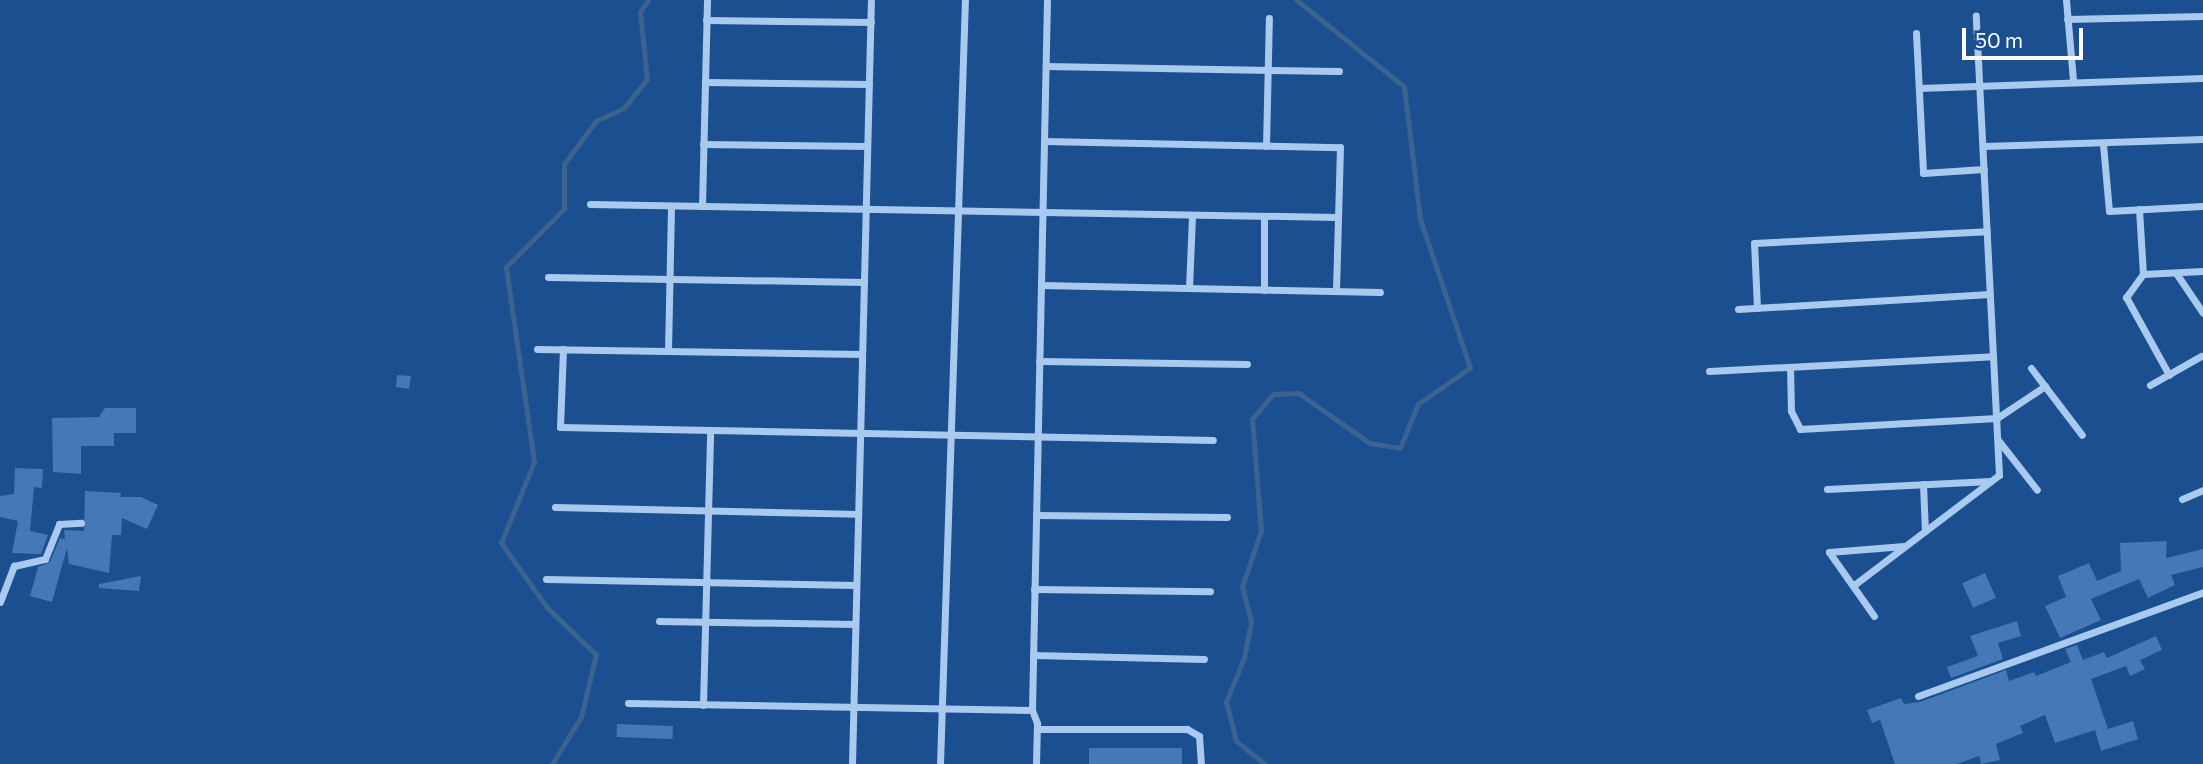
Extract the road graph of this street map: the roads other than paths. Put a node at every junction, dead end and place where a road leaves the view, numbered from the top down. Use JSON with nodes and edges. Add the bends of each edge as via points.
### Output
{"nodes":[{"id":1,"x":706,"y":0,"type":"edge"},
{"id":2,"x":871,"y":0,"type":"edge"},
{"id":3,"x":965,"y":0,"type":"edge"},
{"id":4,"x":1047,"y":0,"type":"edge"},
{"id":5,"x":2066,"y":0,"type":"edge"},
{"id":6,"x":1976,"y":16,"type":"dead end"},
{"id":7,"x":2203,"y":16,"type":"edge"},
{"id":8,"x":1269,"y":18,"type":"dead end"},
{"id":9,"x":2067,"y":19,"type":"junction"},
{"id":10,"x":706,"y":20,"type":"junction"},
{"id":11,"x":871,"y":22,"type":"junction"},
{"id":12,"x":1916,"y":33,"type":"dead end"},
{"id":13,"x":1046,"y":66,"type":"junction"},
{"id":14,"x":1268,"y":70,"type":"junction"},
{"id":15,"x":1339,"y":71,"type":"dead end"},
{"id":16,"x":2203,"y":78,"type":"edge"},
{"id":17,"x":2073,"y":80,"type":"junction"},
{"id":18,"x":705,"y":82,"type":"junction"},
{"id":19,"x":869,"y":84,"type":"junction"},
{"id":20,"x":1980,"y":85,"type":"junction"},
{"id":21,"x":1919,"y":88,"type":"junction"},
{"id":22,"x":2203,"y":139,"type":"edge"},
{"id":23,"x":1044,"y":141,"type":"junction"},
{"id":24,"x":704,"y":144,"type":"junction"},
{"id":25,"x":2103,"y":144,"type":"junction"},
{"id":26,"x":867,"y":146,"type":"junction"},
{"id":27,"x":1266,"y":146,"type":"junction"},
{"id":28,"x":1983,"y":146,"type":"junction"},
{"id":29,"x":1984,"y":169,"type":"junction"},
{"id":30,"x":590,"y":204,"type":"dead end"},
{"id":31,"x":671,"y":206,"type":"junction"},
{"id":32,"x":702,"y":206,"type":"junction"},
{"id":33,"x":2203,"y":206,"type":"edge"},
{"id":34,"x":866,"y":209,"type":"junction"},
{"id":35,"x":2139,"y":209,"type":"junction"},
{"id":36,"x":958,"y":211,"type":"junction"},
{"id":37,"x":1043,"y":213,"type":"junction"},
{"id":38,"x":1192,"y":215,"type":"junction"},
{"id":39,"x":1264,"y":216,"type":"junction"},
{"id":40,"x":1337,"y":217,"type":"junction"},
{"id":41,"x":1987,"y":231,"type":"junction"},
{"id":42,"x":2203,"y":271,"type":"edge"},
{"id":43,"x":2176,"y":273,"type":"junction"},
{"id":44,"x":2143,"y":274,"type":"junction"},
{"id":45,"x":548,"y":277,"type":"dead end"},
{"id":46,"x":670,"y":279,"type":"junction"},
{"id":47,"x":864,"y":282,"type":"junction"},
{"id":48,"x":1041,"y":285,"type":"junction"},
{"id":49,"x":1189,"y":288,"type":"junction"},
{"id":50,"x":1264,"y":290,"type":"junction"},
{"id":51,"x":1336,"y":291,"type":"junction"},
{"id":52,"x":1380,"y":292,"type":"dead end"},
{"id":53,"x":1990,"y":294,"type":"junction"},
{"id":54,"x":1757,"y":308,"type":"junction"},
{"id":55,"x":1738,"y":309,"type":"dead end"},
{"id":56,"x":2203,"y":313,"type":"edge"},
{"id":57,"x":537,"y":349,"type":"dead end"},
{"id":58,"x":563,"y":349,"type":"junction"},
{"id":59,"x":668,"y":351,"type":"junction"},
{"id":60,"x":862,"y":354,"type":"junction"},
{"id":61,"x":1993,"y":356,"type":"junction"},
{"id":62,"x":2201,"y":356,"type":"edge"},
{"id":63,"x":1039,"y":361,"type":"junction"},
{"id":64,"x":1247,"y":364,"type":"dead end"},
{"id":65,"x":1790,"y":367,"type":"junction"},
{"id":66,"x":2031,"y":368,"type":"dead end"},
{"id":67,"x":1709,"y":371,"type":"dead end"},
{"id":68,"x":2169,"y":374,"type":"junction"},
{"id":69,"x":2150,"y":385,"type":"dead end"},
{"id":70,"x":2045,"y":386,"type":"junction"},
{"id":71,"x":1997,"y":418,"type":"junction"},
{"id":72,"x":710,"y":430,"type":"junction"},
{"id":73,"x":860,"y":433,"type":"junction"},
{"id":74,"x":951,"y":434,"type":"junction"},
{"id":75,"x":2082,"y":435,"type":"dead end"},
{"id":76,"x":1038,"y":436,"type":"junction"},
{"id":77,"x":1998,"y":439,"type":"junction"},
{"id":78,"x":1213,"y":440,"type":"dead end"},
{"id":79,"x":1993,"y":480,"type":"junction"},
{"id":80,"x":1923,"y":484,"type":"junction"},
{"id":81,"x":1827,"y":489,"type":"dead end"},
{"id":82,"x":2037,"y":490,"type":"dead end"},
{"id":83,"x":2203,"y":490,"type":"edge"},
{"id":84,"x":2182,"y":499,"type":"dead end"},
{"id":85,"x":555,"y":507,"type":"dead end"},
{"id":86,"x":708,"y":510,"type":"junction"},
{"id":87,"x":858,"y":514,"type":"junction"},
{"id":88,"x":1036,"y":515,"type":"junction"},
{"id":89,"x":1227,"y":517,"type":"dead end"},
{"id":90,"x":81,"y":523,"type":"dead end"},
{"id":91,"x":1925,"y":531,"type":"junction"},
{"id":92,"x":1904,"y":546,"type":"junction"},
{"id":93,"x":546,"y":579,"type":"dead end"},
{"id":94,"x":706,"y":582,"type":"junction"},
{"id":95,"x":856,"y":584,"type":"junction"},
{"id":96,"x":1854,"y":585,"type":"junction"},
{"id":97,"x":1034,"y":589,"type":"junction"},
{"id":98,"x":1210,"y":592,"type":"dead end"},
{"id":99,"x":2203,"y":592,"type":"edge"},
{"id":100,"x":0,"y":602,"type":"edge"},
{"id":101,"x":1874,"y":616,"type":"dead end"},
{"id":102,"x":659,"y":621,"type":"dead end"},
{"id":103,"x":705,"y":623,"type":"junction"},
{"id":104,"x":855,"y":624,"type":"junction"},
{"id":105,"x":1033,"y":655,"type":"junction"},
{"id":106,"x":1204,"y":659,"type":"dead end"},
{"id":107,"x":1918,"y":696,"type":"dead end"},
{"id":108,"x":628,"y":704,"type":"dead end"},
{"id":109,"x":703,"y":705,"type":"junction"},
{"id":110,"x":940,"y":705,"type":"junction"},
{"id":111,"x":853,"y":708,"type":"junction"},
{"id":112,"x":1032,"y":710,"type":"junction"},
{"id":113,"x":1037,"y":730,"type":"junction"},
{"id":114,"x":852,"y":764,"type":"edge"},
{"id":115,"x":940,"y":764,"type":"edge"},
{"id":116,"x":1036,"y":764,"type":"edge"},
{"id":117,"x":1201,"y":764,"type":"edge"}],
"edges":[{"from":1,"to":10,"type":"street"},
{"from":2,"to":11,"type":"street"},
{"from":3,"to":36,"type":"street"},
{"from":4,"to":13,"type":"street"},
{"from":5,"to":9,"type":"street"},
{"from":6,"to":20,"type":"street"},
{"from":7,"to":9,"type":"street"},
{"from":8,"to":14,"type":"street"},
{"from":9,"to":17,"type":"street"},
{"from":10,"to":11,"type":"street"},
{"from":10,"to":18,"type":"street"},
{"from":11,"to":19,"type":"street"},
{"from":12,"to":21,"type":"street"},
{"from":13,"to":14,"type":"street"},
{"from":13,"to":23,"type":"street"},
{"from":14,"to":15,"type":"street"},
{"from":14,"to":27,"type":"street"},
{"from":16,"to":17,"type":"street"},
{"from":17,"to":20,"type":"street"},
{"from":18,"to":19,"type":"street"},
{"from":18,"to":24,"type":"street"},
{"from":19,"to":26,"type":"street"},
{"from":20,"to":21,"type":"street"},
{"from":20,"to":28,"type":"street"},
{"from":21,"to":29,"type":"street","via":[[1923,173]]},
{"from":22,"to":25,"type":"street"},
{"from":23,"to":27,"type":"street"},
{"from":23,"to":37,"type":"street"},
{"from":24,"to":26,"type":"street"},
{"from":24,"to":32,"type":"street"},
{"from":25,"to":28,"type":"street"},
{"from":25,"to":35,"type":"street","via":[[2109,211]]},
{"from":26,"to":34,"type":"street"},
{"from":27,"to":40,"type":"street","via":[[1340,147]]},
{"from":28,"to":29,"type":"street"},
{"from":29,"to":41,"type":"street"},
{"from":30,"to":31,"type":"street"},
{"from":31,"to":32,"type":"street"},
{"from":31,"to":46,"type":"street"},
{"from":32,"to":34,"type":"street"},
{"from":33,"to":35,"type":"street"},
{"from":34,"to":36,"type":"street"},
{"from":34,"to":47,"type":"street"},
{"from":35,"to":44,"type":"street"},
{"from":36,"to":37,"type":"street"},
{"from":36,"to":74,"type":"street"},
{"from":37,"to":38,"type":"street"},
{"from":37,"to":48,"type":"street"},
{"from":38,"to":39,"type":"street"},
{"from":38,"to":49,"type":"street"},
{"from":39,"to":40,"type":"street"},
{"from":39,"to":50,"type":"street"},
{"from":40,"to":51,"type":"street"},
{"from":41,"to":53,"type":"street"},
{"from":41,"to":54,"type":"street","via":[[1754,243]]},
{"from":42,"to":43,"type":"street"},
{"from":43,"to":44,"type":"street"},
{"from":43,"to":56,"type":"street"},
{"from":44,"to":68,"type":"street","via":[[2126,297]]},
{"from":45,"to":46,"type":"street"},
{"from":46,"to":47,"type":"street"},
{"from":46,"to":59,"type":"street"},
{"from":47,"to":60,"type":"street"},
{"from":48,"to":49,"type":"street"},
{"from":48,"to":63,"type":"street"},
{"from":49,"to":50,"type":"street"},
{"from":50,"to":51,"type":"street"},
{"from":51,"to":52,"type":"street"},
{"from":53,"to":54,"type":"street"},
{"from":53,"to":61,"type":"street"},
{"from":54,"to":55,"type":"street"},
{"from":57,"to":58,"type":"street"},
{"from":58,"to":59,"type":"street"},
{"from":58,"to":72,"type":"street","via":[[560,427]]},
{"from":59,"to":60,"type":"street"},
{"from":60,"to":73,"type":"street"},
{"from":61,"to":65,"type":"street"},
{"from":61,"to":71,"type":"street"},
{"from":62,"to":68,"type":"street"},
{"from":63,"to":64,"type":"street"},
{"from":63,"to":76,"type":"street"},
{"from":65,"to":67,"type":"street"},
{"from":65,"to":71,"type":"street","via":[[1791,411],[1800,429]]},
{"from":66,"to":70,"type":"street"},
{"from":68,"to":69,"type":"street"},
{"from":70,"to":71,"type":"street"},
{"from":70,"to":75,"type":"street"},
{"from":71,"to":77,"type":"street"},
{"from":72,"to":73,"type":"street"},
{"from":72,"to":86,"type":"street"},
{"from":73,"to":74,"type":"street"},
{"from":73,"to":87,"type":"street"},
{"from":74,"to":76,"type":"street"},
{"from":74,"to":110,"type":"street"},
{"from":76,"to":78,"type":"street"},
{"from":76,"to":88,"type":"street"},
{"from":77,"to":79,"type":"street","via":[[1999,475]]},
{"from":77,"to":82,"type":"street"},
{"from":79,"to":80,"type":"street"},
{"from":79,"to":91,"type":"street"},
{"from":80,"to":81,"type":"street"},
{"from":80,"to":91,"type":"street"},
{"from":83,"to":84,"type":"street"},
{"from":85,"to":86,"type":"street"},
{"from":86,"to":87,"type":"street"},
{"from":86,"to":94,"type":"street"},
{"from":87,"to":95,"type":"street"},
{"from":88,"to":89,"type":"street"},
{"from":88,"to":97,"type":"street"},
{"from":90,"to":100,"type":"street","via":[[59,524],[45,559],[14,566]]},
{"from":91,"to":92,"type":"street"},
{"from":92,"to":96,"type":"street"},
{"from":92,"to":96,"type":"street","via":[[1829,552]]},
{"from":93,"to":94,"type":"street"},
{"from":94,"to":95,"type":"street"},
{"from":94,"to":103,"type":"street"},
{"from":95,"to":104,"type":"street"},
{"from":96,"to":101,"type":"street"},
{"from":97,"to":98,"type":"street"},
{"from":97,"to":105,"type":"street"},
{"from":99,"to":107,"type":"street"},
{"from":102,"to":103,"type":"street"},
{"from":103,"to":104,"type":"street"},
{"from":103,"to":109,"type":"street"},
{"from":104,"to":111,"type":"street"},
{"from":105,"to":106,"type":"street"},
{"from":105,"to":112,"type":"street"},
{"from":108,"to":109,"type":"street"},
{"from":109,"to":111,"type":"street"},
{"from":110,"to":111,"type":"street"},
{"from":110,"to":112,"type":"street"},
{"from":110,"to":115,"type":"street"},
{"from":111,"to":114,"type":"street"},
{"from":112,"to":113,"type":"street"},
{"from":113,"to":116,"type":"street"},
{"from":113,"to":117,"type":"street","via":[[1187,730],[1199,736]]}]}
